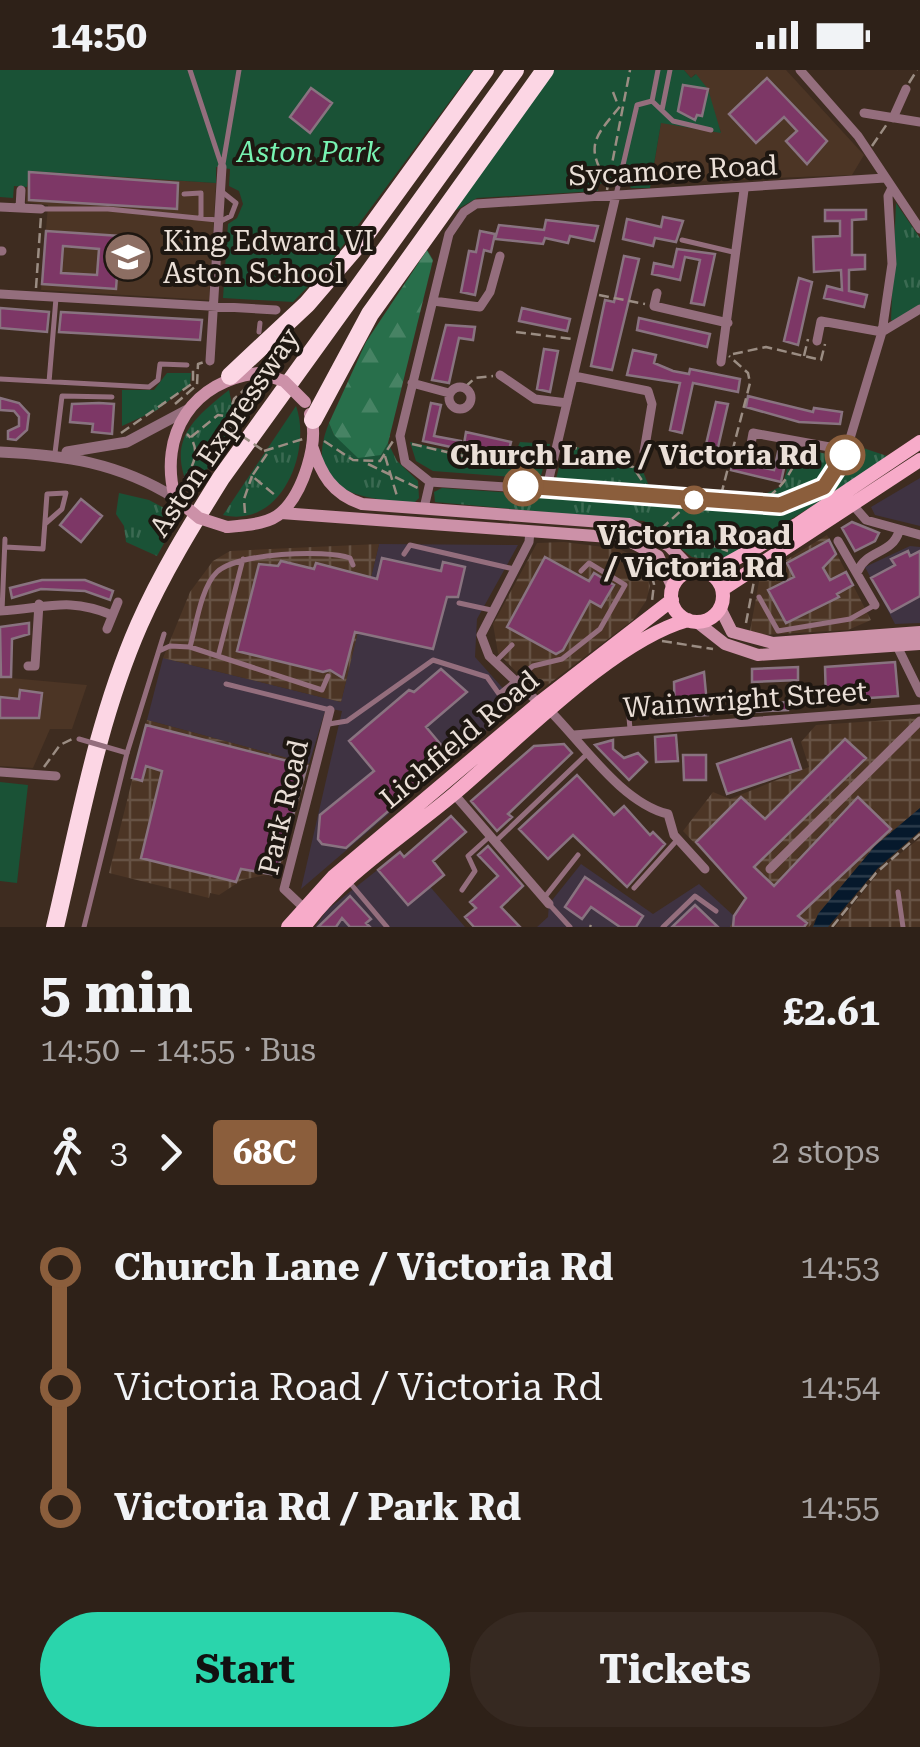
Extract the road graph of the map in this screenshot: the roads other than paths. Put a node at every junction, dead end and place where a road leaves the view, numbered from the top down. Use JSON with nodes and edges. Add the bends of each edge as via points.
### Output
{"nodes":[{"id":1,"x":190,"y":70,"type":"edge"},
{"id":2,"x":239,"y":70,"type":"edge"},
{"id":3,"x":486,"y":70,"type":"edge"},
{"id":4,"x":516,"y":70,"type":"edge"},
{"id":5,"x":545,"y":70,"type":"edge"},
{"id":6,"x":658,"y":70,"type":"edge"},
{"id":7,"x":670,"y":70,"type":"edge"},
{"id":8,"x":800,"y":70,"type":"edge"},
{"id":9,"x":906,"y":89,"type":"road end"},
{"id":10,"x":652,"y":102,"type":"junction"},
{"id":11,"x":662,"y":110,"type":"junction"},
{"id":12,"x":864,"y":114,"type":"dead end"},
{"id":13,"x":892,"y":118,"type":"junction"},
{"id":14,"x":920,"y":122,"type":"edge"},
{"id":15,"x":711,"y":130,"type":"dead end"},
{"id":16,"x":222,"y":167,"type":"junction"},
{"id":17,"x":885,"y":178,"type":"junction"},
{"id":18,"x":892,"y":188,"type":"junction"},
{"id":19,"x":21,"y":190,"type":"dead end"},
{"id":20,"x":221,"y":190,"type":"junction"},
{"id":21,"x":744,"y":190,"type":"junction"},
{"id":22,"x":184,"y":194,"type":"dead end"},
{"id":23,"x":611,"y":196,"type":"junction"},
{"id":24,"x":0,"y":207,"type":"edge"},
{"id":25,"x":20,"y":208,"type":"junction"},
{"id":26,"x":42,"y":210,"type":"joint"},
{"id":27,"x":201,"y":218,"type":"junction"},
{"id":28,"x":220,"y":221,"type":"junction"},
{"id":29,"x":920,"y":228,"type":"edge"},
{"id":30,"x":682,"y":240,"type":"dead end"},
{"id":31,"x":736,"y":253,"type":"junction"},
{"id":32,"x":500,"y":256,"type":"dead end"},
{"id":33,"x":657,"y":293,"type":"dead end"},
{"id":34,"x":0,"y":294,"type":"edge"},
{"id":35,"x":56,"y":298,"type":"junction"},
{"id":36,"x":433,"y":301,"type":"junction"},
{"id":37,"x":214,"y":306,"type":"junction"},
{"id":38,"x":920,"y":309,"type":"edge"},
{"id":39,"x":260,"y":310,"type":"junction"},
{"id":40,"x":276,"y":310,"type":"dead end"},
{"id":41,"x":728,"y":323,"type":"junction"},
{"id":42,"x":260,"y":328,"type":"dead end"},
{"id":43,"x":882,"y":332,"type":"junction"},
{"id":44,"x":816,"y":342,"type":"road end"},
{"id":45,"x":724,"y":356,"type":"road end"},
{"id":46,"x":210,"y":361,"type":"dead end"},
{"id":47,"x":190,"y":365,"type":"road end"},
{"id":48,"x":513,"y":368,"type":"dead end"},
{"id":49,"x":574,"y":376,"type":"junction"},
{"id":50,"x":0,"y":378,"type":"edge"},
{"id":51,"x":237,"y":379,"type":"junction"},
{"id":52,"x":49,"y":382,"type":"junction"},
{"id":53,"x":412,"y":383,"type":"junction"},
{"id":54,"x":449,"y":392,"type":"junction"},
{"id":55,"x":112,"y":397,"type":"dead end"},
{"id":56,"x":567,"y":403,"type":"junction"},
{"id":57,"x":192,"y":408,"type":"junction"},
{"id":58,"x":309,"y":411,"type":"junction"},
{"id":59,"x":312,"y":442,"type":"junction"},
{"id":60,"x":920,"y":442,"type":"edge"},
{"id":61,"x":751,"y":444,"type":"dead end"},
{"id":62,"x":846,"y":450,"type":"junction"},
{"id":63,"x":0,"y":452,"type":"edge"},
{"id":64,"x":644,"y":452,"type":"dead end"},
{"id":65,"x":55,"y":453,"type":"junction"},
{"id":66,"x":33,"y":454,"type":"junction"},
{"id":67,"x":920,"y":460,"type":"edge"},
{"id":68,"x":428,"y":487,"type":"junction"},
{"id":69,"x":547,"y":487,"type":"junction"},
{"id":70,"x":176,"y":498,"type":"junction"},
{"id":71,"x":852,"y":504,"type":"junction"},
{"id":72,"x":424,"y":508,"type":"junction"},
{"id":73,"x":281,"y":513,"type":"junction"},
{"id":74,"x":46,"y":523,"type":"junction"},
{"id":75,"x":899,"y":530,"type":"junction"},
{"id":76,"x":530,"y":531,"type":"junction"},
{"id":77,"x":920,"y":535,"type":"edge"},
{"id":78,"x":838,"y":540,"type":"dead end"},
{"id":79,"x":404,"y":554,"type":"dead end"},
{"id":80,"x":243,"y":559,"type":"junction"},
{"id":81,"x":352,"y":565,"type":"dead end"},
{"id":82,"x":514,"y":569,"type":"junction"},
{"id":83,"x":692,"y":570,"type":"junction"},
{"id":84,"x":858,"y":571,"type":"junction"},
{"id":85,"x":581,"y":572,"type":"dead end"},
{"id":86,"x":710,"y":573,"type":"junction"},
{"id":87,"x":723,"y":590,"type":"junction"},
{"id":88,"x":672,"y":594,"type":"junction"},
{"id":89,"x":759,"y":598,"type":"dead end"},
{"id":90,"x":118,"y":602,"type":"dead end"},
{"id":91,"x":459,"y":603,"type":"dead end"},
{"id":92,"x":39,"y":604,"type":"junction"},
{"id":93,"x":876,"y":606,"type":"joint"},
{"id":94,"x":720,"y":608,"type":"junction"},
{"id":95,"x":491,"y":610,"type":"junction"},
{"id":96,"x":1,"y":611,"type":"edge"},
{"id":97,"x":112,"y":615,"type":"junction"},
{"id":98,"x":692,"y":621,"type":"junction"},
{"id":99,"x":107,"y":628,"type":"dead end"},
{"id":100,"x":920,"y":632,"type":"edge"},
{"id":101,"x":164,"y":634,"type":"dead end"},
{"id":102,"x":920,"y":644,"type":"edge"},
{"id":103,"x":512,"y":645,"type":"dead end"},
{"id":104,"x":897,"y":646,"type":"junction"},
{"id":105,"x":190,"y":647,"type":"junction"},
{"id":106,"x":159,"y":651,"type":"junction"},
{"id":107,"x":219,"y":654,"type":"junction"},
{"id":108,"x":495,"y":662,"type":"junction"},
{"id":109,"x":28,"y":666,"type":"dead end"},
{"id":110,"x":328,"y":676,"type":"dead end"},
{"id":111,"x":517,"y":681,"type":"junction"},
{"id":112,"x":226,"y":684,"type":"dead end"},
{"id":113,"x":920,"y":692,"type":"edge"},
{"id":114,"x":628,"y":706,"type":"dead end"},
{"id":115,"x":545,"y":707,"type":"junction"},
{"id":116,"x":920,"y":709,"type":"edge"},
{"id":117,"x":330,"y":710,"type":"joint"},
{"id":118,"x":920,"y":721,"type":"edge"},
{"id":119,"x":326,"y":724,"type":"junction"},
{"id":120,"x":630,"y":729,"type":"junction"},
{"id":121,"x":574,"y":734,"type":"junction"},
{"id":122,"x":79,"y":739,"type":"road end"},
{"id":123,"x":590,"y":752,"type":"junction"},
{"id":124,"x":127,"y":753,"type":"junction"},
{"id":125,"x":0,"y":772,"type":"edge"},
{"id":126,"x":56,"y":776,"type":"dead end"},
{"id":127,"x":454,"y":794,"type":"junction"},
{"id":128,"x":494,"y":838,"type":"junction"},
{"id":129,"x":678,"y":839,"type":"junction"},
{"id":130,"x":578,"y":855,"type":"dead end"},
{"id":131,"x":705,"y":870,"type":"dead end"},
{"id":132,"x":770,"y":870,"type":"dead end"},
{"id":133,"x":348,"y":881,"type":"junction"},
{"id":134,"x":634,"y":888,"type":"dead end"},
{"id":135,"x":462,"y":890,"type":"dead end"},
{"id":136,"x":898,"y":892,"type":"dead end"},
{"id":137,"x":546,"y":901,"type":"junction"},
{"id":138,"x":303,"y":907,"type":"junction"},
{"id":139,"x":716,"y":911,"type":"dead end"},
{"id":140,"x":56,"y":927,"type":"edge"},
{"id":141,"x":84,"y":927,"type":"edge"},
{"id":142,"x":288,"y":927,"type":"edge"},
{"id":143,"x":304,"y":927,"type":"edge"},
{"id":144,"x":387,"y":927,"type":"edge"},
{"id":145,"x":570,"y":927,"type":"edge"},
{"id":146,"x":663,"y":927,"type":"edge"},
{"id":147,"x":903,"y":927,"type":"edge"}],
"edges":[{"from":1,"to":16,"type":"lane"},
{"from":2,"to":16,"type":"lane"},
{"from":3,"to":51,"type":"highway","via":[[361,241]]},
{"from":4,"to":140,"type":"highway","name":"Aston Expressway","via":[[231,463],[177,548],[114,690]]},
{"from":5,"to":58,"type":"highway"},
{"from":6,"to":10,"type":"lane"},
{"from":7,"to":11,"type":"lane"},
{"from":8,"to":17,"type":"street"},
{"from":9,"to":13,"type":"street"},
{"from":10,"to":11,"type":"lane"},
{"from":10,"to":23,"type":"lane","via":[[634,109]]},
{"from":11,"to":15,"type":"lane","via":[[676,122]]},
{"from":12,"to":13,"type":"street"},
{"from":13,"to":14,"type":"street"},
{"from":16,"to":20,"type":"street"},
{"from":17,"to":18,"type":"street"},
{"from":17,"to":21,"type":"street","name":"Sycamore Road"},
{"from":18,"to":29,"type":"street"},
{"from":18,"to":43,"type":"street","via":[[892,264]]},
{"from":19,"to":25,"type":"street"},
{"from":20,"to":28,"type":"street"},
{"from":20,"to":28,"type":"lane","via":[[236,203]]},
{"from":21,"to":23,"type":"street","name":"Sycamore Road"},
{"from":21,"to":31,"type":"street"},
{"from":22,"to":27,"type":"lane","via":[[201,193]]},
{"from":23,"to":36,"type":"street","name":"Sycamore Road","via":[[490,201],[464,212],[449,234]]},
{"from":23,"to":49,"type":"street"},
{"from":24,"to":25,"type":"street"},
{"from":25,"to":26,"type":"street"},
{"from":26,"to":27,"type":"lane"},
{"from":27,"to":28,"type":"lane"},
{"from":28,"to":37,"type":"street"},
{"from":30,"to":31,"type":"lane"},
{"from":31,"to":41,"type":"street"},
{"from":32,"to":36,"type":"street","via":[[480,307]]},
{"from":33,"to":41,"type":"street","via":[[654,306]]},
{"from":34,"to":35,"type":"street"},
{"from":35,"to":37,"type":"street"},
{"from":35,"to":52,"type":"lane"},
{"from":36,"to":53,"type":"street"},
{"from":37,"to":39,"type":"street"},
{"from":37,"to":46,"type":"street"},
{"from":38,"to":43,"type":"street"},
{"from":39,"to":40,"type":"street"},
{"from":39,"to":42,"type":"street"},
{"from":41,"to":45,"type":"street"},
{"from":43,"to":44,"type":"street","via":[[821,321]]},
{"from":43,"to":62,"type":"street"},
{"from":47,"to":52,"type":"lane","via":[[160,364],[158,380],[149,387]]},
{"from":48,"to":56,"type":"street","via":[[504,378],[535,399]]},
{"from":49,"to":56,"type":"street"},
{"from":49,"to":64,"type":"street","via":[[648,391]]},
{"from":50,"to":52,"type":"lane"},
{"from":51,"to":57,"type":"main road"},
{"from":51,"to":58,"type":"main road","bridge":true,"via":[[259,373],[284,381]]},
{"from":53,"to":54,"type":"street"},
{"from":53,"to":68,"type":"street","via":[[400,436],[405,462]]},
{"from":54,"to":54,"type":"street","via":[[454,408],[463,410],[470,391],[465,386]]},
{"from":55,"to":65,"type":"lane","via":[[62,396]]},
{"from":56,"to":69,"type":"street"},
{"from":57,"to":65,"type":"street","via":[[127,442]]},
{"from":57,"to":70,"type":"main road","via":[[168,452]]},
{"from":58,"to":59,"type":"main road"},
{"from":59,"to":72,"type":"main road","via":[[320,471],[340,494],[362,504]]},
{"from":59,"to":73,"type":"main road","via":[[299,485]]},
{"from":60,"to":86,"type":"main road","via":[[798,524]]},
{"from":61,"to":62,"type":"street","via":[[754,433]]},
{"from":62,"to":69,"type":"street","via":[[816,494],[780,505]]},
{"from":63,"to":66,"type":"street"},
{"from":65,"to":66,"type":"street"},
{"from":66,"to":70,"type":"street","via":[[114,466]]},
{"from":67,"to":71,"type":"main road"},
{"from":68,"to":69,"type":"street"},
{"from":68,"to":72,"type":"street"},
{"from":70,"to":73,"type":"main road","bridge":true,"via":[[199,518],[227,527]]},
{"from":71,"to":75,"type":"street","via":[[866,520]]},
{"from":71,"to":87,"type":"main road"},
{"from":72,"to":83,"type":"main road","via":[[629,524],[657,531]]},
{"from":73,"to":76,"type":"main road"},
{"from":74,"to":74,"type":"lane","via":[[48,492],[66,494],[62,509]]},
{"from":74,"to":96,"type":"lane","via":[[43,549],[5,543]]},
{"from":75,"to":77,"type":"street"},
{"from":75,"to":84,"type":"street","via":[[891,547],[861,562]]},
{"from":76,"to":82,"type":"street"},
{"from":76,"to":88,"type":"main road","via":[[623,538],[653,553]]},
{"from":78,"to":84,"type":"street"},
{"from":79,"to":82,"type":"lane","via":[[410,546]]},
{"from":80,"to":81,"type":"lane","via":[[345,555]]},
{"from":80,"to":105,"type":"lane","via":[[216,572]]},
{"from":80,"to":107,"type":"lane"},
{"from":82,"to":95,"type":"street"},
{"from":83,"to":86,"type":"main road"},
{"from":83,"to":88,"type":"main road","via":[[680,576]]},
{"from":84,"to":93,"type":"street"},
{"from":85,"to":111,"type":"lane","via":[[589,563],[625,585],[600,629],[562,660],[534,666]]},
{"from":86,"to":87,"type":"main road"},
{"from":87,"to":94,"type":"main road"},
{"from":88,"to":98,"type":"main road"},
{"from":88,"to":115,"type":"main road","name":"Lichfield Road"},
{"from":89,"to":93,"type":"lane","via":[[778,630],[850,619]]},
{"from":90,"to":97,"type":"street"},
{"from":91,"to":95,"type":"lane"},
{"from":92,"to":96,"type":"street"},
{"from":92,"to":97,"type":"street","via":[[88,605]]},
{"from":92,"to":109,"type":"street","via":[[35,666]]},
{"from":94,"to":98,"type":"main road"},
{"from":94,"to":100,"type":"main road","via":[[738,637],[774,643]]},
{"from":95,"to":108,"type":"street","via":[[481,634]]},
{"from":97,"to":99,"type":"street"},
{"from":98,"to":104,"type":"main road","via":[[724,644],[758,655]]},
{"from":98,"to":115,"type":"main road","name":"Lichfield Road","via":[[650,635]]},
{"from":101,"to":106,"type":"lane"},
{"from":102,"to":104,"type":"main road"},
{"from":103,"to":108,"type":"lane"},
{"from":104,"to":113,"type":"street"},
{"from":105,"to":106,"type":"lane"},
{"from":105,"to":107,"type":"lane"},
{"from":106,"to":124,"type":"lane"},
{"from":107,"to":110,"type":"lane","via":[[317,689],[324,689]]},
{"from":108,"to":111,"type":"street"},
{"from":111,"to":115,"type":"street"},
{"from":111,"to":119,"type":"lane","via":[[499,694],[486,677],[433,660],[346,721]]},
{"from":112,"to":117,"type":"lane"},
{"from":114,"to":120,"type":"lane"},
{"from":115,"to":121,"type":"street"},
{"from":115,"to":127,"type":"main road","name":"Lichfield Road"},
{"from":115,"to":138,"type":"main road","name":"Lichfield Road"},
{"from":116,"to":120,"type":"street","name":"Wainwright Street"},
{"from":117,"to":119,"type":"street","name":"Park Road"},
{"from":118,"to":132,"type":"street"},
{"from":119,"to":138,"type":"street","name":"Park Road","via":[[284,889]]},
{"from":120,"to":121,"type":"street","name":"Wainwright Street"},
{"from":121,"to":123,"type":"street"},
{"from":122,"to":124,"type":"lane","bridge":true},
{"from":123,"to":128,"type":"lane"},
{"from":123,"to":129,"type":"street","via":[[646,806],[668,814]]},
{"from":124,"to":141,"type":"lane"},
{"from":125,"to":126,"type":"street"},
{"from":127,"to":128,"type":"street"},
{"from":127,"to":133,"type":"main road","name":"Lichfield Road"},
{"from":128,"to":135,"type":"lane","via":[[468,856],[475,871]]},
{"from":128,"to":137,"type":"street"},
{"from":129,"to":131,"type":"street"},
{"from":129,"to":134,"type":"lane"},
{"from":130,"to":137,"type":"lane"},
{"from":133,"to":143,"type":"main road","name":"Lichfield Road"},
{"from":133,"to":144,"type":"lane"},
{"from":136,"to":147,"type":"lane"},
{"from":137,"to":145,"type":"lane"},
{"from":138,"to":142,"type":"main road","name":"Lichfield Road"},
{"from":139,"to":146,"type":"lane","via":[[695,896]]}]}
